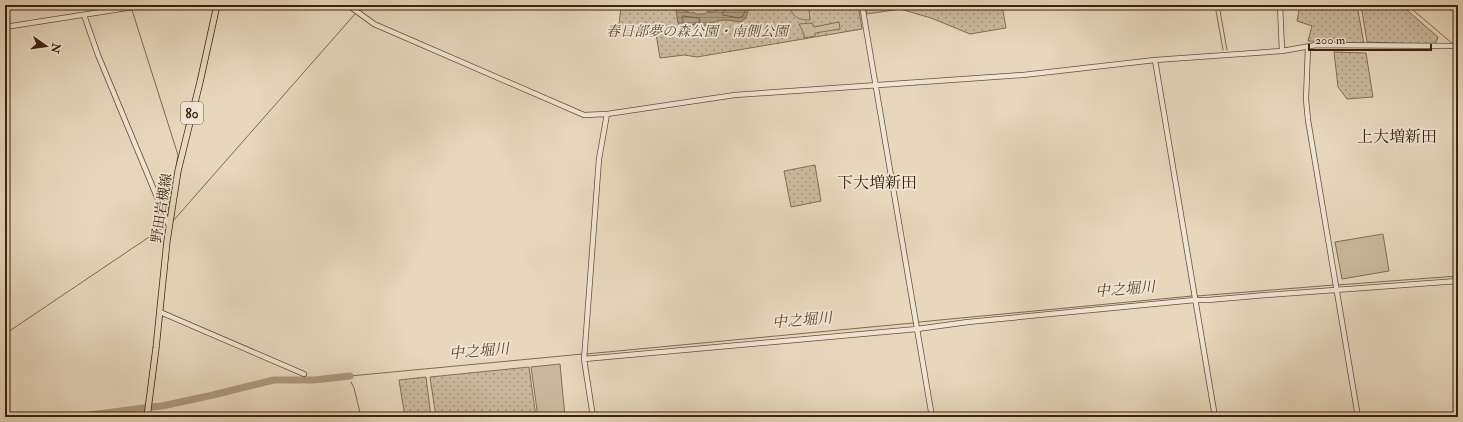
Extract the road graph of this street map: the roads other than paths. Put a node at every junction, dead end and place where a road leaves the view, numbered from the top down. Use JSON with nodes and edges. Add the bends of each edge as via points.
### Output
{"nodes":[{"id":1,"x":146,"y":5,"type":"edge"},
{"id":2,"x":216,"y":5,"type":"edge"},
{"id":3,"x":348,"y":5,"type":"edge"},
{"id":4,"x":862,"y":5,"type":"edge"},
{"id":5,"x":1280,"y":5,"type":"edge"},
{"id":6,"x":84,"y":15,"type":"junction"},
{"id":7,"x":5,"y":27,"type":"edge"},
{"id":8,"x":1458,"y":41,"type":"edge"},
{"id":9,"x":1308,"y":47,"type":"junction"},
{"id":10,"x":1282,"y":51,"type":"junction"},
{"id":11,"x":1155,"y":60,"type":"junction"},
{"id":12,"x":876,"y":85,"type":"junction"},
{"id":13,"x":606,"y":114,"type":"junction"},
{"id":14,"x":170,"y":224,"type":"junction"},
{"id":15,"x":1458,"y":281,"type":"edge"},
{"id":16,"x":1336,"y":289,"type":"junction"},
{"id":17,"x":1195,"y":300,"type":"junction"},
{"id":18,"x":160,"y":312,"type":"junction"},
{"id":19,"x":917,"y":329,"type":"junction"},
{"id":20,"x":584,"y":355,"type":"junction"},
{"id":21,"x":304,"y":374,"type":"dead end"},
{"id":22,"x":147,"y":417,"type":"edge"},
{"id":23,"x":593,"y":417,"type":"edge"},
{"id":24,"x":932,"y":417,"type":"edge"},
{"id":25,"x":1215,"y":417,"type":"edge"},
{"id":26,"x":1358,"y":417,"type":"edge"}],
"edges":[{"from":1,"to":6,"type":"street"},
{"from":2,"to":14,"type":"main road","name":"野田岩槻線","number":"80","via":[[178,171]]},
{"from":3,"to":13,"type":"street","via":[[374,24],[584,115]]},
{"from":4,"to":12,"type":"street"},
{"from":5,"to":10,"type":"street"},
{"from":6,"to":7,"type":"street"},
{"from":6,"to":14,"type":"street","via":[[98,55]]},
{"from":8,"to":9,"type":"street","via":[[1455,46]]},
{"from":9,"to":10,"type":"street"},
{"from":9,"to":16,"type":"street","via":[[1308,120]]},
{"from":10,"to":11,"type":"street"},
{"from":11,"to":12,"type":"street","via":[[1023,74]]},
{"from":11,"to":17,"type":"street"},
{"from":12,"to":13,"type":"street","via":[[736,95]]},
{"from":12,"to":19,"type":"street"},
{"from":13,"to":20,"type":"street","via":[[599,160]]},
{"from":14,"to":18,"type":"main road","name":"野田岩槻線","number":"80"},
{"from":15,"to":16,"type":"street"},
{"from":16,"to":17,"type":"street"},
{"from":16,"to":26,"type":"street"},
{"from":17,"to":19,"type":"street"},
{"from":17,"to":25,"type":"street"},
{"from":18,"to":21,"type":"street"},
{"from":18,"to":22,"type":"main road","name":"野田岩槻線","number":"80"},
{"from":19,"to":20,"type":"street"},
{"from":19,"to":24,"type":"street"},
{"from":20,"to":23,"type":"street"}]}
